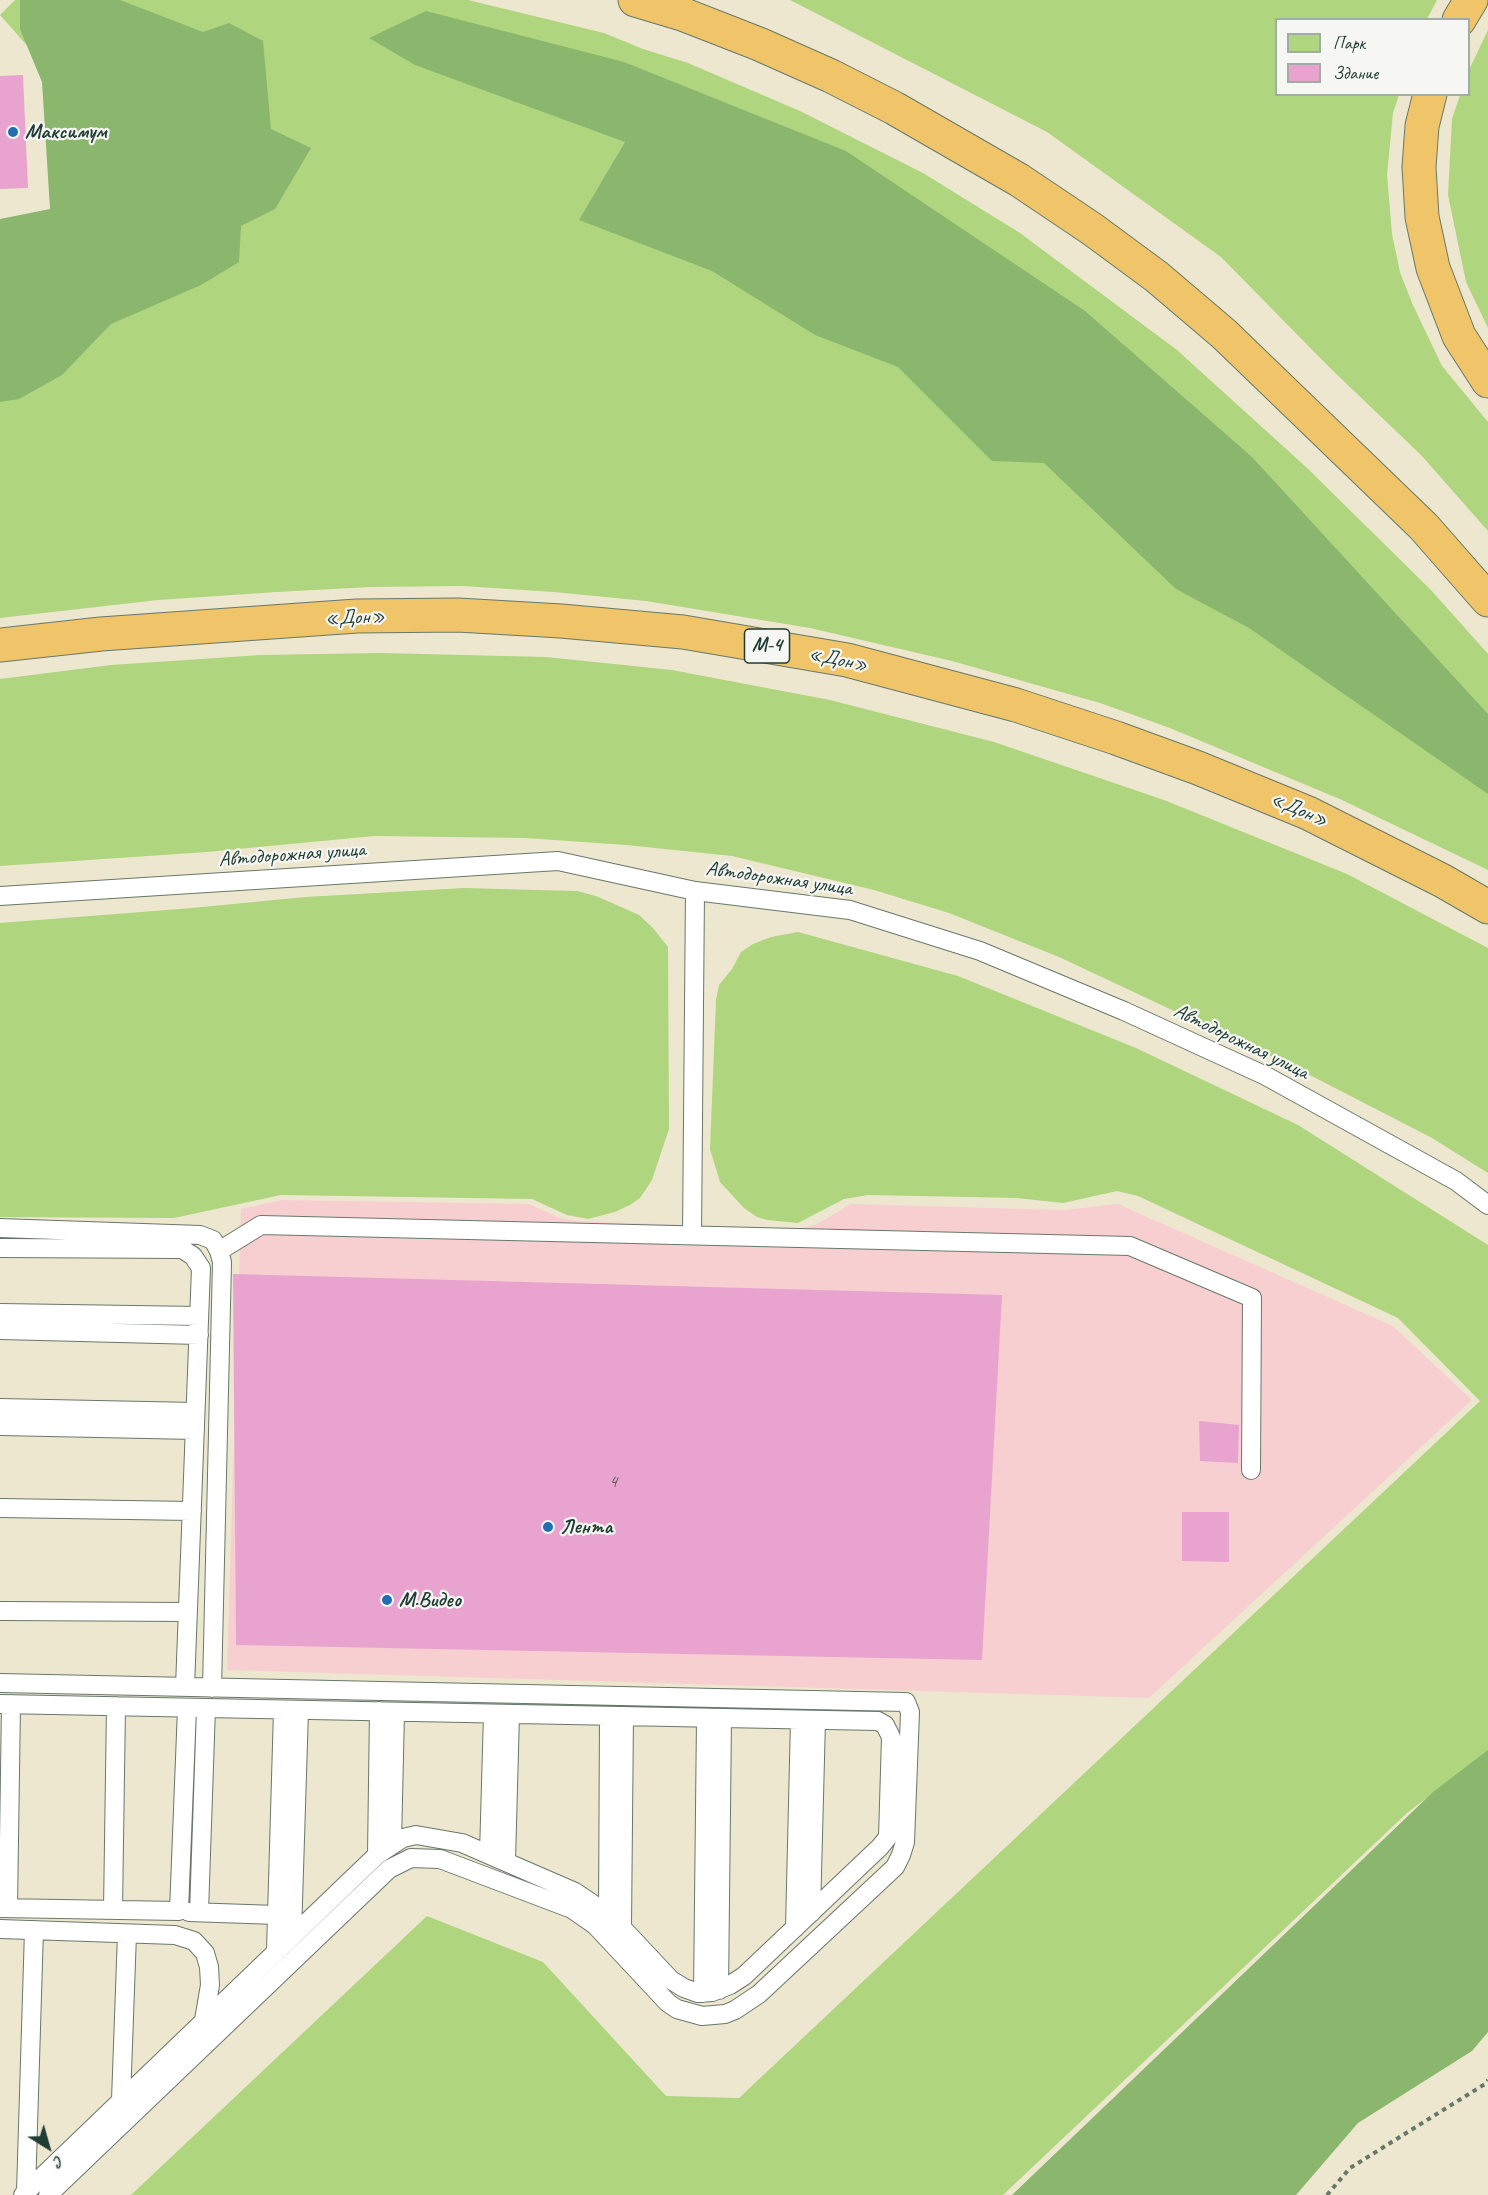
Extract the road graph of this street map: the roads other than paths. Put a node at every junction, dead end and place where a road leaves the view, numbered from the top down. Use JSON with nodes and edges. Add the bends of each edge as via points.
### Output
{"nodes":[{"id":1,"x":635,"y":0,"type":"edge"},
{"id":2,"x":1471,"y":0,"type":"edge"},
{"id":3,"x":1460,"y":18,"type":"edge"},
{"id":4,"x":1430,"y":96,"type":"edge"},
{"id":5,"x":1488,"y":381,"type":"edge"},
{"id":6,"x":1488,"y":600,"type":"edge"},
{"id":7,"x":0,"y":645,"type":"edge"},
{"id":8,"x":695,"y":891,"type":"junction"},
{"id":9,"x":0,"y":896,"type":"edge"},
{"id":10,"x":1488,"y":907,"type":"edge"},
{"id":11,"x":1488,"y":1205,"type":"edge"},
{"id":12,"x":0,"y":1228,"type":"edge"},
{"id":13,"x":692,"y":1235,"type":"junction"},
{"id":14,"x":0,"y":1248,"type":"edge"},
{"id":15,"x":219,"y":1251,"type":"junction"},
{"id":16,"x":0,"y":1313,"type":"edge"},
{"id":17,"x":199,"y":1316,"type":"junction"},
{"id":18,"x":0,"y":1330,"type":"edge"},
{"id":19,"x":199,"y":1335,"type":"junction"},
{"id":20,"x":0,"y":1408,"type":"edge"},
{"id":21,"x":195,"y":1421,"type":"junction"},
{"id":22,"x":0,"y":1426,"type":"edge"},
{"id":23,"x":1251,"y":1470,"type":"dead end"},
{"id":24,"x":0,"y":1508,"type":"edge"},
{"id":25,"x":192,"y":1517,"type":"junction"},
{"id":26,"x":0,"y":1520,"type":"edge"},
{"id":27,"x":0,"y":1611,"type":"edge"},
{"id":28,"x":188,"y":1612,"type":"junction"},
{"id":29,"x":0,"y":1683,"type":"edge"},
{"id":30,"x":185,"y":1687,"type":"junction"},
{"id":31,"x":212,"y":1688,"type":"junction"},
{"id":32,"x":6,"y":1704,"type":"edge"},
{"id":33,"x":117,"y":1706,"type":"junction"},
{"id":34,"x":196,"y":1708,"type":"junction"},
{"id":35,"x":291,"y":1710,"type":"junction"},
{"id":36,"x":387,"y":1712,"type":"junction"},
{"id":37,"x":502,"y":1714,"type":"junction"},
{"id":38,"x":616,"y":1716,"type":"junction"},
{"id":39,"x":714,"y":1718,"type":"junction"},
{"id":40,"x":808,"y":1720,"type":"junction"},
{"id":41,"x":392,"y":1843,"type":"junction"},
{"id":42,"x":377,"y":1855,"type":"junction"},
{"id":43,"x":497,"y":1857,"type":"junction"},
{"id":44,"x":4,"y":1908,"type":"edge"},
{"id":45,"x":113,"y":1910,"type":"junction"},
{"id":46,"x":179,"y":1911,"type":"junction"},
{"id":47,"x":199,"y":1912,"type":"junction"},
{"id":48,"x":811,"y":1913,"type":"junction"},
{"id":49,"x":608,"y":1914,"type":"junction"},
{"id":50,"x":277,"y":1915,"type":"junction"},
{"id":51,"x":622,"y":1927,"type":"junction"},
{"id":52,"x":795,"y":1928,"type":"junction"},
{"id":53,"x":0,"y":1929,"type":"edge"},
{"id":54,"x":34,"y":1930,"type":"junction"},
{"id":55,"x":127,"y":1934,"type":"junction"},
{"id":56,"x":292,"y":1935,"type":"junction"},
{"id":57,"x":276,"y":1950,"type":"junction"},
{"id":58,"x":711,"y":1991,"type":"junction"},
{"id":59,"x":204,"y":2020,"type":"junction"},
{"id":60,"x":121,"y":2100,"type":"junction"},
{"id":61,"x":25,"y":2194,"type":"edge"},
{"id":62,"x":48,"y":2195,"type":"edge"}],
"edges":[{"from":1,"to":6,"type":"highway","via":[[759,44],[841,81],[1019,180],[1092,230],[1157,277],[1240,349],[1424,527]]},
{"from":2,"to":3,"type":"highway"},
{"from":4,"to":5,"type":"highway","via":[[1422,126],[1419,167],[1422,217],[1432,268],[1455,327]]},
{"from":7,"to":10,"type":"highway","name":"«Дон»","number":"М-4","via":[[357,616],[458,615],[683,632],[847,660],[1016,705],[1198,768],[1308,813]]},
{"from":8,"to":9,"type":"lane","name":"Автодорожная улица","via":[[558,861]]},
{"from":8,"to":11,"type":"lane","name":"Автодорожная улица","via":[[850,910],[980,951],[1266,1076],[1456,1181]]},
{"from":8,"to":13,"type":"lane"},
{"from":12,"to":15,"type":"lane","via":[[200,1235],[213,1240]]},
{"from":13,"to":15,"type":"lane","via":[[261,1225]]},
{"from":13,"to":23,"type":"lane","via":[[1130,1246],[1252,1298]]},
{"from":14,"to":17,"type":"lane","via":[[182,1249],[201,1268]]},
{"from":15,"to":31,"type":"lane","via":[[222,1262]]},
{"from":16,"to":17,"type":"lane"},
{"from":17,"to":19,"type":"lane"},
{"from":18,"to":19,"type":"lane"},
{"from":19,"to":21,"type":"lane"},
{"from":20,"to":21,"type":"lane"},
{"from":21,"to":22,"type":"lane"},
{"from":21,"to":25,"type":"lane"},
{"from":24,"to":25,"type":"lane"},
{"from":25,"to":26,"type":"lane"},
{"from":25,"to":28,"type":"lane"},
{"from":27,"to":28,"type":"lane"},
{"from":28,"to":30,"type":"lane"},
{"from":29,"to":30,"type":"lane"},
{"from":30,"to":31,"type":"lane"},
{"from":31,"to":62,"type":"lane","via":[[906,1702],[910,1712],[905,1842],[895,1867],[759,1994],[735,2010],[712,2016],[668,2003],[594,1925],[572,1908],[440,1859],[411,1858],[389,1869]]},
{"from":32,"to":33,"type":"lane"},
{"from":32,"to":44,"type":"lane"},
{"from":33,"to":34,"type":"lane"},
{"from":33,"to":45,"type":"lane"},
{"from":34,"to":35,"type":"lane"},
{"from":34,"to":46,"type":"lane"},
{"from":34,"to":47,"type":"lane"},
{"from":35,"to":36,"type":"lane"},
{"from":35,"to":50,"type":"lane"},
{"from":35,"to":56,"type":"lane"},
{"from":36,"to":37,"type":"lane"},
{"from":36,"to":41,"type":"lane"},
{"from":36,"to":42,"type":"lane"},
{"from":37,"to":38,"type":"lane"},
{"from":37,"to":43,"type":"lane"},
{"from":38,"to":39,"type":"lane"},
{"from":38,"to":49,"type":"lane"},
{"from":38,"to":51,"type":"lane"},
{"from":39,"to":40,"type":"lane"},
{"from":39,"to":58,"type":"lane"},
{"from":40,"to":48,"type":"lane"},
{"from":40,"to":48,"type":"lane","via":[[878,1721],[891,1737],[888,1837]]},
{"from":40,"to":52,"type":"lane"},
{"from":41,"to":42,"type":"lane"},
{"from":41,"to":43,"type":"lane","via":[[416,1835],[439,1838]]},
{"from":42,"to":56,"type":"lane"},
{"from":43,"to":49,"type":"lane","via":[[575,1892]]},
{"from":44,"to":45,"type":"lane"},
{"from":45,"to":46,"type":"lane"},
{"from":46,"to":47,"type":"lane"},
{"from":47,"to":50,"type":"lane"},
{"from":48,"to":52,"type":"lane"},
{"from":49,"to":51,"type":"lane"},
{"from":50,"to":57,"type":"lane"},
{"from":51,"to":58,"type":"lane","via":[[671,1980],[698,1993]]},
{"from":52,"to":58,"type":"lane","via":[[744,1976]]},
{"from":53,"to":54,"type":"lane"},
{"from":54,"to":55,"type":"lane"},
{"from":54,"to":61,"type":"lane"},
{"from":55,"to":59,"type":"lane","via":[[174,1935],[194,1941],[205,1953],[210,1985]]},
{"from":55,"to":60,"type":"lane"},
{"from":56,"to":57,"type":"lane"},
{"from":57,"to":59,"type":"lane"},
{"from":59,"to":60,"type":"lane"},
{"from":60,"to":61,"type":"lane"}]}
